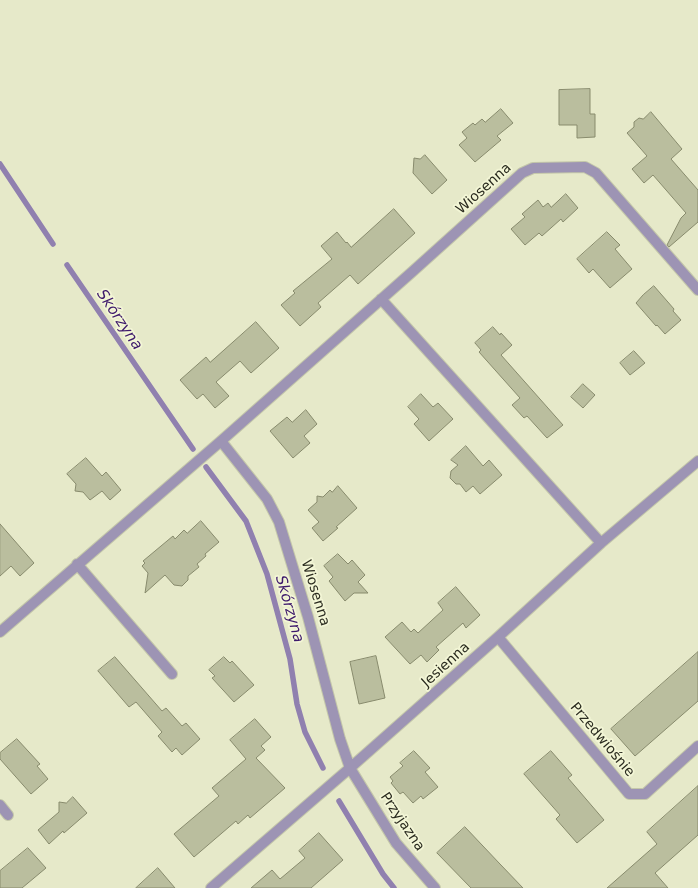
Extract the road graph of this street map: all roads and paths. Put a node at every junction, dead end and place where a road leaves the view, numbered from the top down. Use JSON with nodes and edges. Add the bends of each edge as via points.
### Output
{"nodes":[{"id":1,"x":698,"y":290,"type":"edge"},
{"id":2,"x":381,"y":299,"type":"junction"},
{"id":3,"x":221,"y":441,"type":"junction"},
{"id":4,"x":698,"y":461,"type":"edge"},
{"id":5,"x":601,"y":543,"type":"junction"},
{"id":6,"x":77,"y":564,"type":"junction"},
{"id":7,"x":0,"y":632,"type":"edge"},
{"id":8,"x":498,"y":637,"type":"junction"},
{"id":9,"x":172,"y":674,"type":"dead end"},
{"id":10,"x":698,"y":746,"type":"edge"},
{"id":11,"x":350,"y":768,"type":"junction"},
{"id":12,"x":0,"y":805,"type":"edge"},
{"id":13,"x":8,"y":814,"type":"dead end"},
{"id":14,"x":211,"y":888,"type":"edge"},
{"id":15,"x":435,"y":888,"type":"edge"}],
"edges":[{"from":1,"to":2,"type":"street","name":"Wiosenna","via":[[596,173],[585,167],[533,168],[522,173]]},
{"from":2,"to":3,"type":"street","name":"Wiosenna"},
{"from":2,"to":5,"type":"street"},
{"from":3,"to":6,"type":"street","name":"Wiosenna"},
{"from":3,"to":11,"type":"street","name":"Wiosenna","via":[[267,499],[279,522]]},
{"from":4,"to":5,"type":"street","name":"Jesienna"},
{"from":5,"to":8,"type":"street","name":"Jesienna"},
{"from":6,"to":7,"type":"street","name":"Wiosenna"},
{"from":6,"to":9,"type":"street"},
{"from":8,"to":10,"type":"street","name":"Przedwiośnie","via":[[630,794],[645,794]]},
{"from":8,"to":11,"type":"street","name":"Jesienna"},
{"from":11,"to":14,"type":"street","name":"Jesienna"},
{"from":11,"to":15,"type":"street","name":"Przyjazna","via":[[396,843]]},
{"from":12,"to":13,"type":"street"}]}
